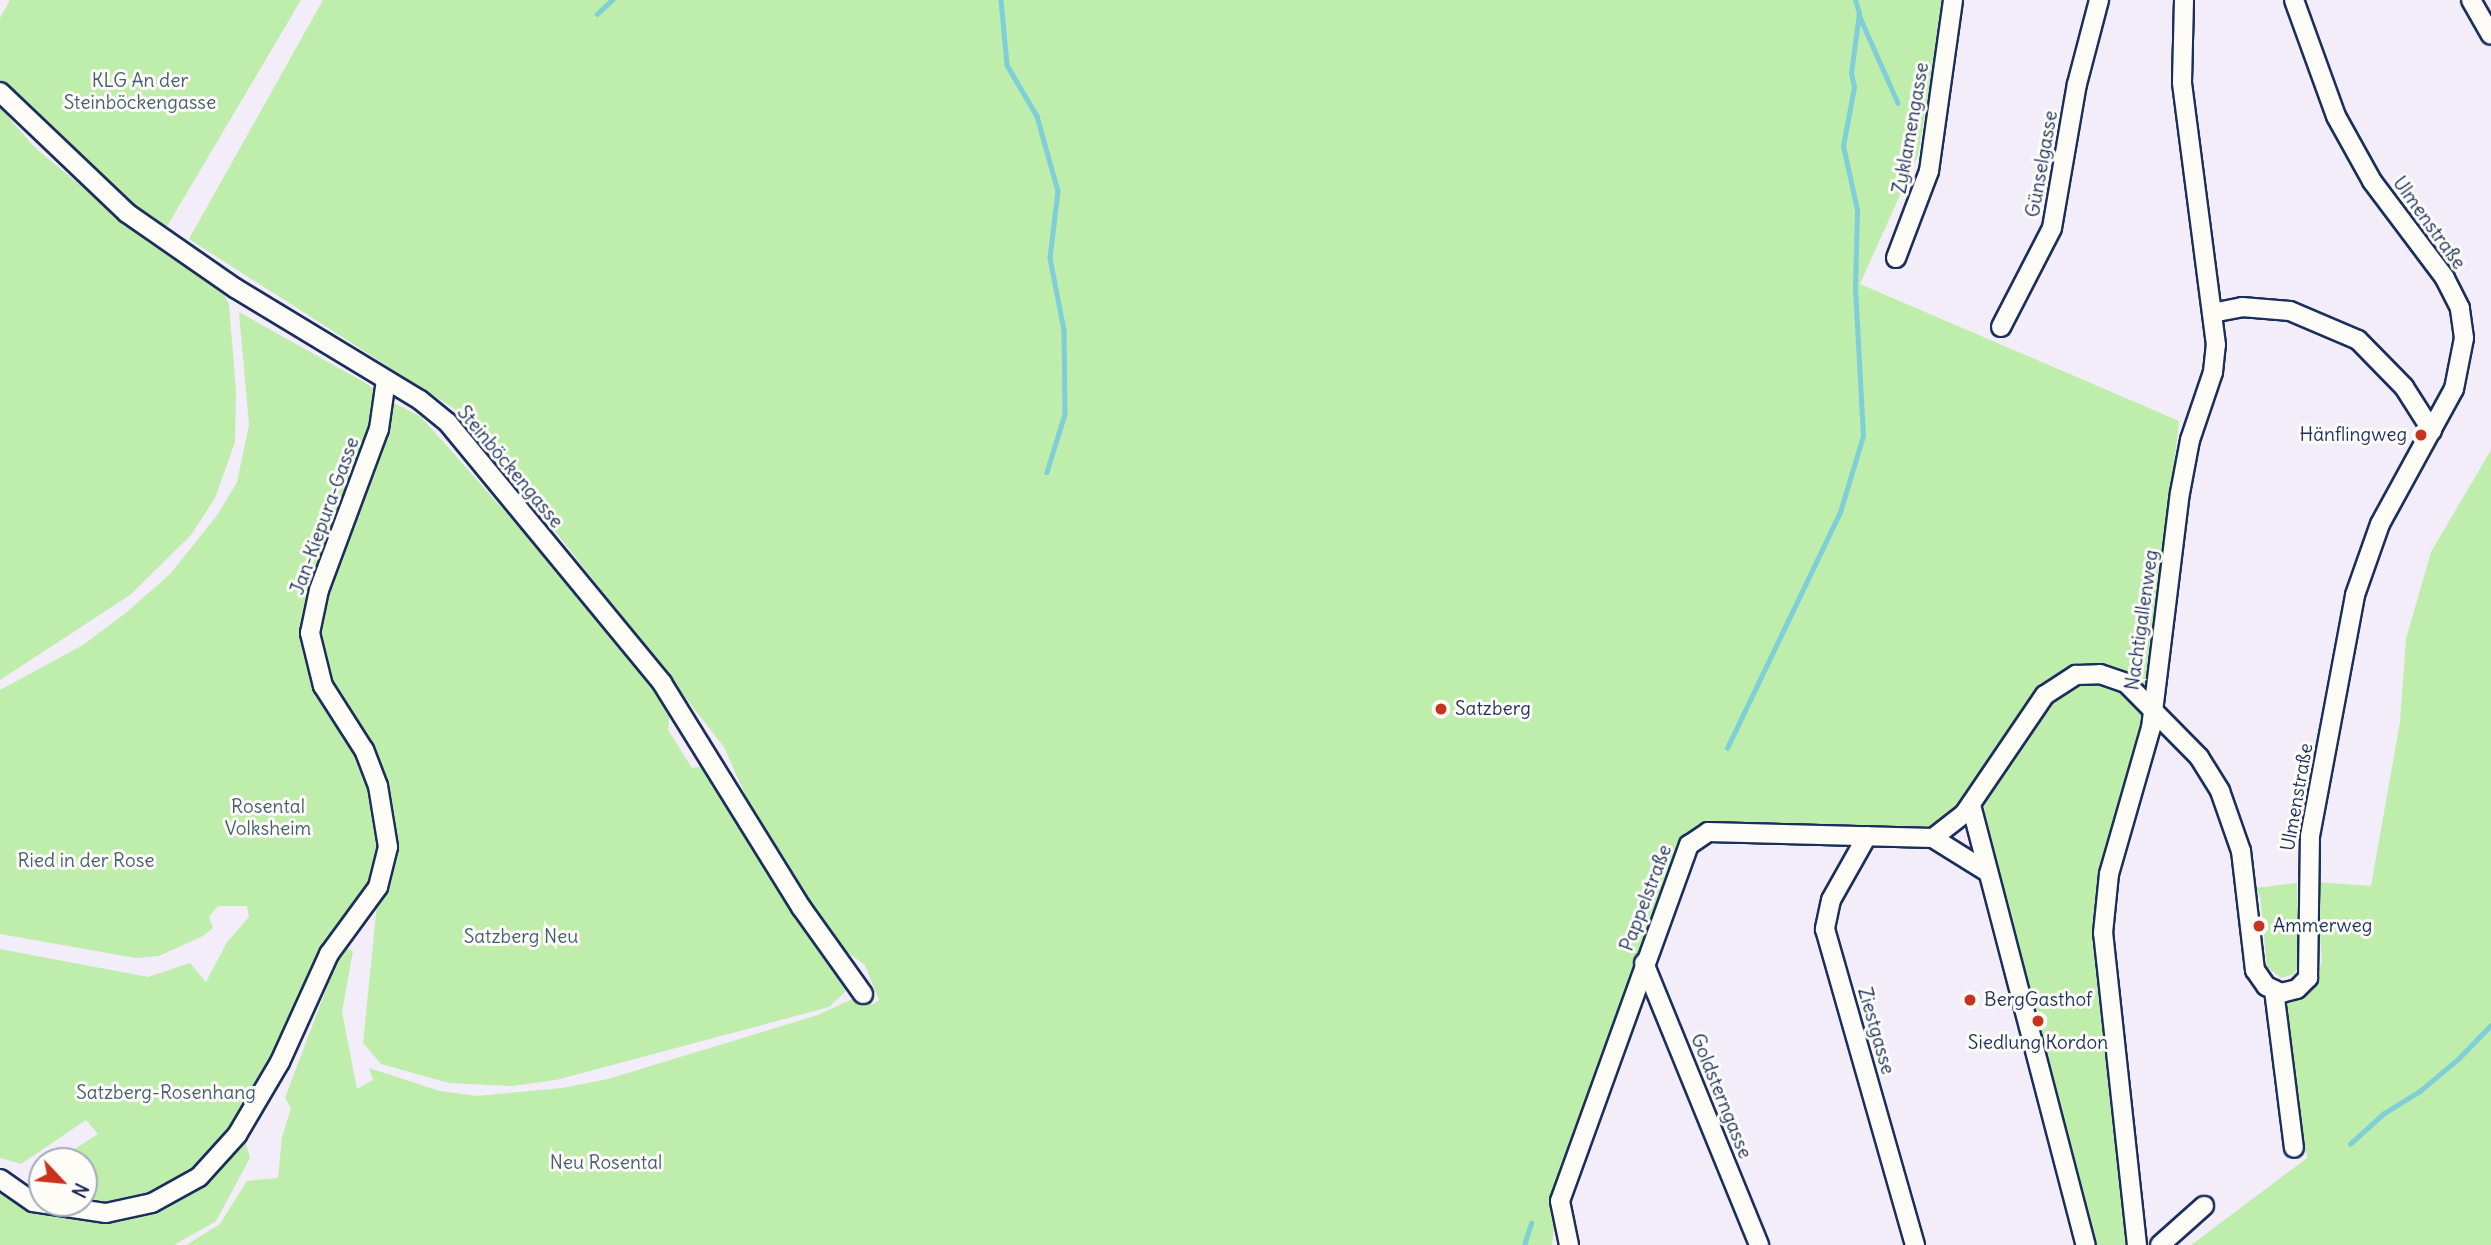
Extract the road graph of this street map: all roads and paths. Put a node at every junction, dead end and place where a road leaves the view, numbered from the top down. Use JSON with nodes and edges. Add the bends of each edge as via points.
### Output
{"nodes":[{"id":1,"x":1953,"y":0,"type":"edge"},
{"id":2,"x":2099,"y":0,"type":"edge"},
{"id":3,"x":2184,"y":0,"type":"edge"},
{"id":4,"x":2294,"y":0,"type":"edge"},
{"id":5,"x":2471,"y":0,"type":"edge"},
{"id":6,"x":2491,"y":35,"type":"edge"},
{"id":7,"x":0,"y":92,"type":"edge"},
{"id":8,"x":1896,"y":258,"type":"dead end"},
{"id":9,"x":2212,"y":313,"type":"junction"},
{"id":10,"x":2001,"y":327,"type":"dead end"},
{"id":11,"x":386,"y":380,"type":"junction"},
{"id":12,"x":2432,"y":431,"type":"junction"},
{"id":13,"x":2152,"y":706,"type":"junction"},
{"id":14,"x":1971,"y":805,"type":"junction"},
{"id":15,"x":1867,"y":836,"type":"junction"},
{"id":16,"x":1933,"y":838,"type":"junction"},
{"id":17,"x":1986,"y":871,"type":"junction"},
{"id":18,"x":1644,"y":963,"type":"junction"},
{"id":19,"x":2274,"y":990,"type":"junction"},
{"id":20,"x":863,"y":994,"type":"dead end"},
{"id":21,"x":2294,"y":1148,"type":"dead end"},
{"id":22,"x":0,"y":1179,"type":"edge"},
{"id":23,"x":2204,"y":1206,"type":"dead end"},
{"id":24,"x":1569,"y":1245,"type":"edge"},
{"id":25,"x":1759,"y":1245,"type":"edge"},
{"id":26,"x":1916,"y":1245,"type":"edge"},
{"id":27,"x":2086,"y":1245,"type":"edge"},
{"id":28,"x":2137,"y":1245,"type":"edge"},
{"id":29,"x":2160,"y":1245,"type":"edge"}],
"edges":[{"from":1,"to":8,"type":"street","name":"Zyklamengasse","via":[[1929,171]]},
{"from":2,"to":10,"type":"street","name":"Günselgasse","via":[[2077,84],[2052,228]]},
{"from":3,"to":9,"type":"street","name":"Nachtigallenweg","via":[[2182,82]]},
{"from":4,"to":12,"type":"street","name":"Ulmenstraße","via":[[2353,149],[2445,278],[2460,308],[2462,365]]},
{"from":5,"to":6,"type":"street"},
{"from":7,"to":11,"type":"street","name":"Steinböckengasse","via":[[127,214],[235,288]]},
{"from":9,"to":12,"type":"street","via":[[2242,307],[2290,311],[2358,340],[2404,387]]},
{"from":9,"to":13,"type":"street","name":"Nachtigallenweg","via":[[2213,372],[2190,440],[2180,493]]},
{"from":11,"to":20,"type":"street","name":"Steinböckengasse","via":[[436,411],[464,440],[507,500],[646,663],[801,907]]},
{"from":11,"to":22,"type":"street","name":"Jan-Kiepura-Gasse","via":[[379,429],[319,590],[310,633],[323,686],[364,750],[378,786],[388,847],[378,887],[330,954],[280,1062],[237,1135],[199,1177],[152,1203],[106,1213],[33,1202]]},
{"from":12,"to":19,"type":"street","name":"Ulmenstraße","via":[[2365,558],[2310,836],[2311,970],[2297,989]]},
{"from":13,"to":14,"type":"street","via":[[2113,677],[2087,673],[2065,679],[2045,695]]},
{"from":13,"to":19,"type":"street","via":[[2199,757],[2224,801],[2244,872],[2255,970]]},
{"from":13,"to":28,"type":"street","name":"Nachtigallenweg","via":[[2151,728],[2109,874],[2103,933]]},
{"from":14,"to":16,"type":"street","via":[[1956,823]]},
{"from":14,"to":17,"type":"street"},
{"from":15,"to":16,"type":"street","name":"Pappelstraße"},
{"from":15,"to":18,"type":"street","name":"Pappelstraße","via":[[1698,835],[1682,857]]},
{"from":15,"to":26,"type":"street","name":"Ziestgasse","via":[[1831,900],[1825,929]]},
{"from":16,"to":17,"type":"street"},
{"from":17,"to":27,"type":"street"},
{"from":18,"to":24,"type":"street","name":"Pappelstraße","via":[[1560,1201]]},
{"from":18,"to":25,"type":"street","name":"Goldsterngasse"},
{"from":19,"to":21,"type":"street"},
{"from":23,"to":29,"type":"street"}]}
